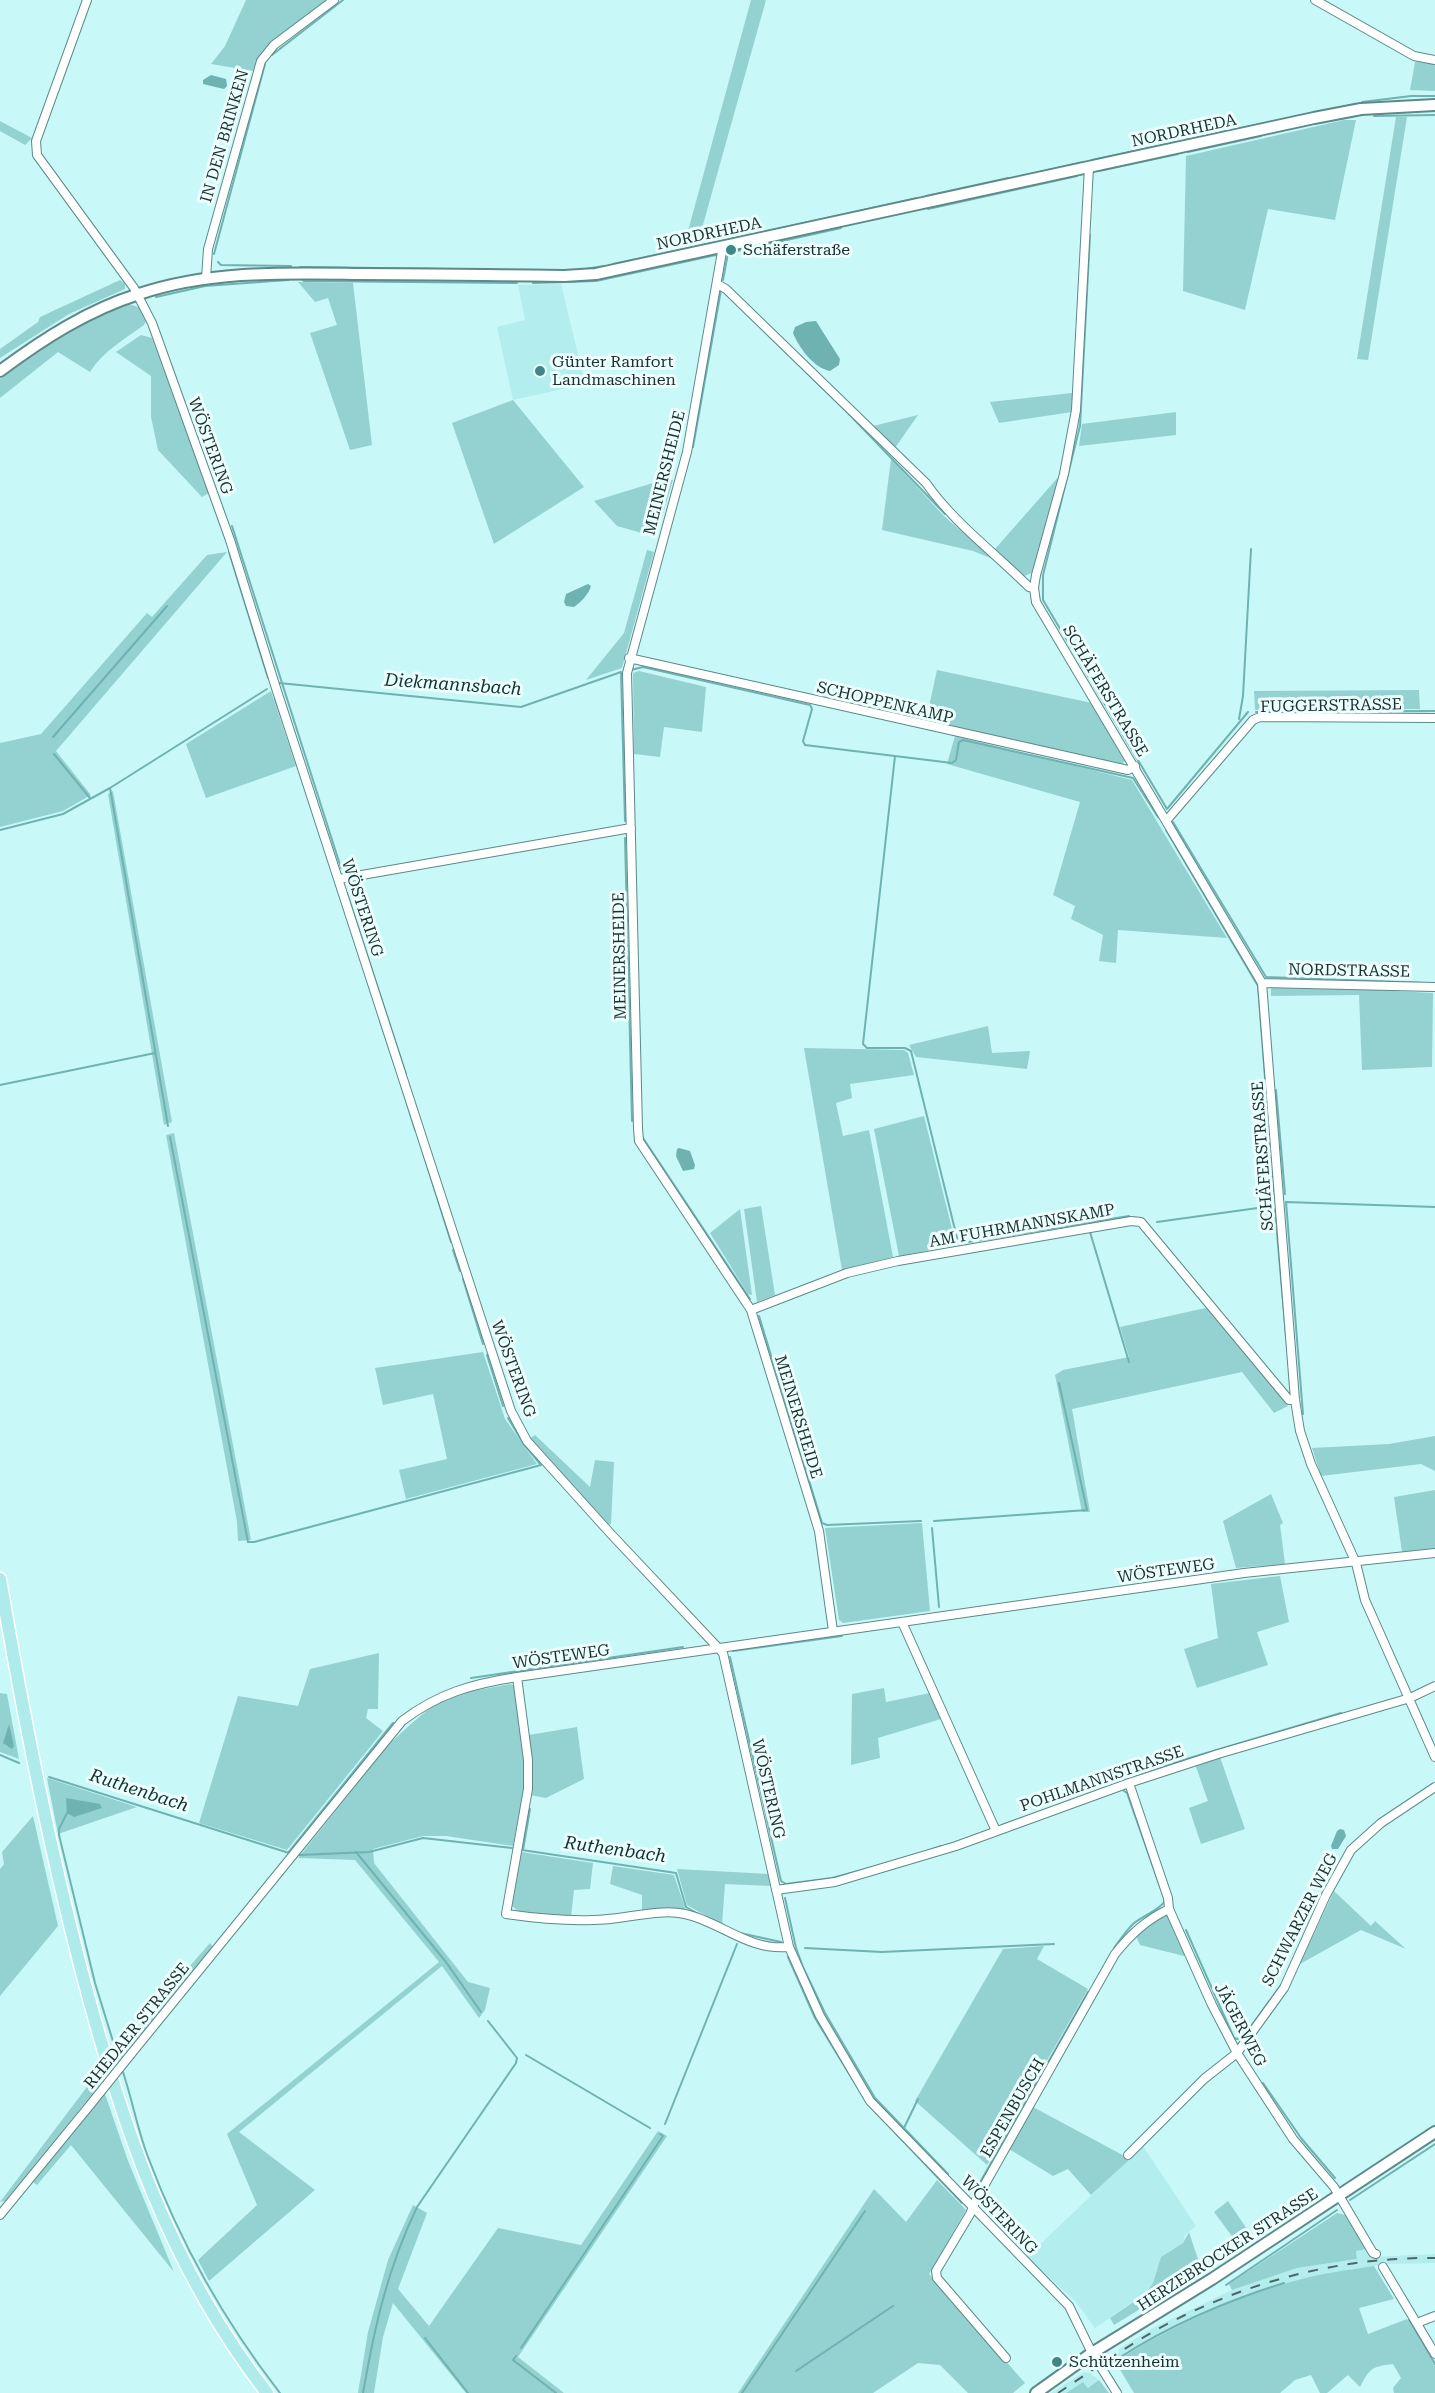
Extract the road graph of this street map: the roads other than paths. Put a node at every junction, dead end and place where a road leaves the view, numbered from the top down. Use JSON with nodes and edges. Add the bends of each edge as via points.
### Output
{"nodes":[{"id":1,"x":87,"y":0,"type":"edge"},
{"id":2,"x":334,"y":0,"type":"edge"},
{"id":3,"x":1315,"y":0,"type":"edge"},
{"id":4,"x":1435,"y":60,"type":"edge"},
{"id":5,"x":1435,"y":105,"type":"edge"},
{"id":6,"x":1089,"y":167,"type":"junction"},
{"id":7,"x":723,"y":246,"type":"junction"},
{"id":8,"x":206,"y":278,"type":"junction"},
{"id":9,"x":717,"y":284,"type":"junction"},
{"id":10,"x":138,"y":294,"type":"junction"},
{"id":11,"x":0,"y":371,"type":"edge"},
{"id":12,"x":1034,"y":588,"type":"junction"},
{"id":13,"x":629,"y":658,"type":"junction"},
{"id":14,"x":1435,"y":718,"type":"edge"},
{"id":15,"x":1135,"y":766,"type":"junction"},
{"id":16,"x":1166,"y":821,"type":"junction"},
{"id":17,"x":631,"y":828,"type":"junction"},
{"id":18,"x":339,"y":879,"type":"junction"},
{"id":19,"x":1263,"y":983,"type":"junction"},
{"id":20,"x":1435,"y":987,"type":"edge"},
{"id":21,"x":751,"y":1310,"type":"junction"},
{"id":22,"x":1295,"y":1400,"type":"junction"},
{"id":23,"x":1435,"y":1553,"type":"edge"},
{"id":24,"x":1356,"y":1563,"type":"junction"},
{"id":25,"x":0,"y":1579,"type":"edge"},
{"id":26,"x":902,"y":1622,"type":"junction"},
{"id":27,"x":833,"y":1631,"type":"junction"},
{"id":28,"x":717,"y":1648,"type":"junction"},
{"id":29,"x":517,"y":1677,"type":"junction"},
{"id":30,"x":1435,"y":1686,"type":"edge"},
{"id":31,"x":1410,"y":1698,"type":"junction"},
{"id":32,"x":1435,"y":1757,"type":"edge"},
{"id":33,"x":1129,"y":1783,"type":"junction"},
{"id":34,"x":1435,"y":1787,"type":"edge"},
{"id":35,"x":996,"y":1831,"type":"junction"},
{"id":36,"x":294,"y":1853,"type":"joint"},
{"id":37,"x":776,"y":1890,"type":"junction"},
{"id":38,"x":1170,"y":1909,"type":"junction"},
{"id":39,"x":789,"y":1947,"type":"junction"},
{"id":40,"x":1237,"y":2053,"type":"junction"},
{"id":41,"x":1435,"y":2132,"type":"edge"},
{"id":42,"x":1128,"y":2155,"type":"dead end"},
{"id":43,"x":1339,"y":2197,"type":"junction"},
{"id":44,"x":973,"y":2208,"type":"junction"},
{"id":45,"x":0,"y":2215,"type":"edge"},
{"id":46,"x":1376,"y":2254,"type":"dead end"},
{"id":47,"x":1383,"y":2267,"type":"dead end"},
{"id":48,"x":1435,"y":2316,"type":"edge"},
{"id":49,"x":1417,"y":2323,"type":"junction"},
{"id":50,"x":1092,"y":2353,"type":"junction"},
{"id":51,"x":1435,"y":2354,"type":"edge"},
{"id":52,"x":1006,"y":2358,"type":"dead end"},
{"id":53,"x":267,"y":2393,"type":"edge"},
{"id":54,"x":1036,"y":2393,"type":"edge"},
{"id":55,"x":1117,"y":2393,"type":"edge"}],
"edges":[{"from":1,"to":10,"type":"street","name":"WÖSTERING","via":[[35,148],[40,161]]},
{"from":2,"to":8,"type":"street","name":"IN DEN BRINKEN","via":[[274,45],[261,61],[208,249]]},
{"from":3,"to":4,"type":"street","via":[[1414,56]]},
{"from":5,"to":6,"type":"main road","name":"NORDRHEDA","via":[[1361,110]]},
{"from":6,"to":7,"type":"main road","name":"NORDRHEDA"},
{"from":6,"to":12,"type":"street","via":[[1076,411]]},
{"from":7,"to":8,"type":"main road","name":"NORDRHEDA","via":[[580,275],[264,273]]},
{"from":7,"to":9,"type":"street","name":"MEINERSHEIDE"},
{"from":8,"to":10,"type":"main road","name":"NORDRHEDA"},
{"from":9,"to":12,"type":"street","via":[[733,295],[926,483],[948,513]]},
{"from":9,"to":13,"type":"street","name":"MEINERSHEIDE","via":[[687,452]]},
{"from":10,"to":11,"type":"main road","name":"NORDRHEDA","via":[[72,322]]},
{"from":10,"to":18,"type":"street","name":"WÖSTERING","via":[[230,540]]},
{"from":12,"to":15,"type":"street","name":"SCHÄFERSTRASSE","via":[[1036,602]]},
{"from":13,"to":15,"type":"street","name":"SCHOPPENKAMP","via":[[1128,770]]},
{"from":13,"to":17,"type":"street","name":"MEINERSHEIDE"},
{"from":14,"to":16,"type":"street","name":"FUGGERSTRASSE","via":[[1260,717],[1253,720]]},
{"from":15,"to":16,"type":"street","name":"SCHÄFERSTRASSE"},
{"from":16,"to":19,"type":"street","name":"SCHÄFERSTRASSE"},
{"from":17,"to":18,"type":"street"},
{"from":17,"to":21,"type":"street","name":"MEINERSHEIDE","via":[[639,1141]]},
{"from":18,"to":28,"type":"street","name":"WÖSTERING","via":[[511,1411],[527,1441]]},
{"from":19,"to":20,"type":"street","name":"NORDSTRASSE"},
{"from":19,"to":22,"type":"street","name":"SCHÄFERSTRASSE"},
{"from":21,"to":22,"type":"street","name":"AM FUHRMANNSKAMP","via":[[847,1273],[898,1261],[1142,1222],[1289,1400]]},
{"from":21,"to":27,"type":"street","name":"MEINERSHEIDE","via":[[819,1531]]},
{"from":22,"to":24,"type":"street","name":"SCHÄFERSTRASSE","via":[[1311,1464]]},
{"from":23,"to":24,"type":"street","name":"WÖSTEWEG"},
{"from":24,"to":26,"type":"street","name":"WÖSTEWEG","via":[[1244,1573]]},
{"from":24,"to":31,"type":"street","name":"SCHÄFERSTRASSE","via":[[1365,1600]]},
{"from":25,"to":53,"type":"main road","via":[[50,1845],[92,2011],[138,2160],[186,2268],[218,2324]]},
{"from":26,"to":27,"type":"street","name":"WÖSTEWEG"},
{"from":26,"to":35,"type":"street"},
{"from":27,"to":28,"type":"street","name":"WÖSTEWEG"},
{"from":28,"to":29,"type":"street","name":"WÖSTEWEG"},
{"from":28,"to":37,"type":"street","name":"WÖSTERING","via":[[723,1653]]},
{"from":29,"to":36,"type":"street","name":"WÖSTEWEG","via":[[460,1689],[422,1706],[402,1721]]},
{"from":29,"to":39,"type":"street","via":[[528,1789],[506,1914],[593,1920],[678,1913],[696,1917],[742,1939]]},
{"from":30,"to":31,"type":"street","name":"POHLMANNSTRASSE"},
{"from":31,"to":32,"type":"street","name":"SCHÄFERSTRASSE"},
{"from":31,"to":33,"type":"street","name":"POHLMANNSTRASSE"},
{"from":33,"to":35,"type":"street","name":"POHLMANNSTRASSE"},
{"from":33,"to":38,"type":"street","name":"JÄGERWEG"},
{"from":34,"to":40,"type":"street","name":"SCHWARZER WEG","via":[[1381,1823],[1351,1850],[1284,1988]]},
{"from":35,"to":37,"type":"street","name":"POHLMANNSTRASSE","via":[[835,1882]]},
{"from":36,"to":45,"type":"street","name":"RHEDAER STRASSE","bridge":true},
{"from":37,"to":39,"type":"street","name":"WÖSTERING"},
{"from":38,"to":40,"type":"street","name":"JÄGERWEG"},
{"from":38,"to":44,"type":"street","name":"ESPENBUSCH","via":[[1132,1932],[1115,1954]]},
{"from":39,"to":44,"type":"street","name":"WÖSTERING","via":[[820,2016],[870,2101]]},
{"from":40,"to":42,"type":"street","name":"SCHWARZER WEG","via":[[1204,2079]]},
{"from":40,"to":43,"type":"street","name":"JÄGERWEG","via":[[1293,2139]]},
{"from":41,"to":43,"type":"main road","name":"HERZEBROCKER STRASSE"},
{"from":43,"to":46,"type":"street","name":"JÄGERWEG"},
{"from":43,"to":50,"type":"main road","name":"HERZEBROCKER STRASSE"},
{"from":44,"to":50,"type":"street","name":"WÖSTERING","via":[[1069,2306]]},
{"from":44,"to":52,"type":"street","name":"ESPENBUSCH","via":[[936,2271],[937,2278]]},
{"from":47,"to":49,"type":"street"},
{"from":48,"to":49,"type":"street"},
{"from":49,"to":51,"type":"street"},
{"from":50,"to":54,"type":"main road","name":"HERZEBROCKER STRASSE"},
{"from":50,"to":55,"type":"street","name":"WÖSTERING"}]}
